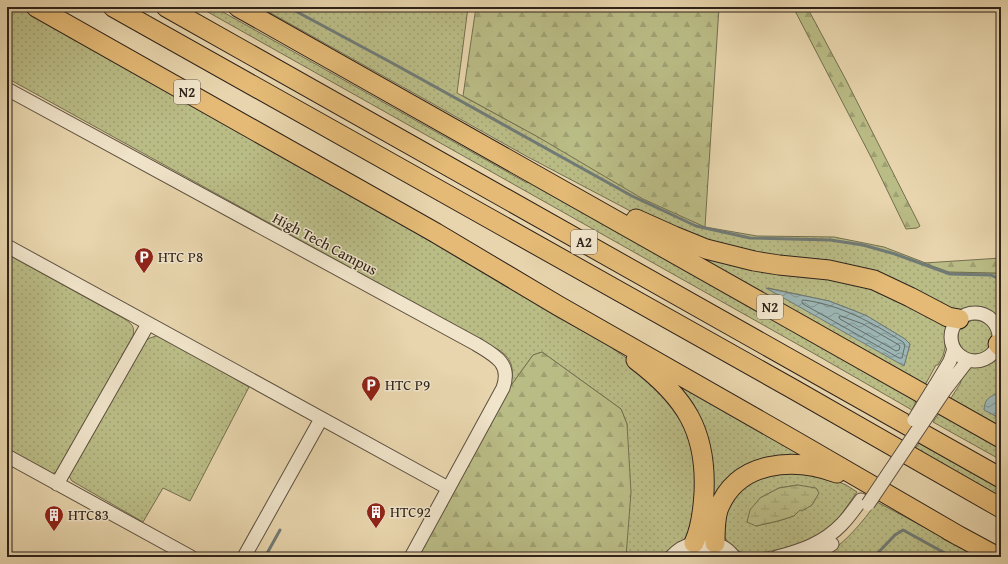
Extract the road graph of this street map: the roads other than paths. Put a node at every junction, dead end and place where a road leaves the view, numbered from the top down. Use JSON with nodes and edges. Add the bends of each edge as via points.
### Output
{"nodes":[{"id":1,"x":36,"y":7,"type":"edge"},
{"id":2,"x":112,"y":7,"type":"edge"},
{"id":3,"x":166,"y":7,"type":"edge"},
{"id":4,"x":238,"y":7,"type":"edge"},
{"id":5,"x":7,"y":89,"type":"edge"},
{"id":6,"x":539,"y":177,"type":"junction"},
{"id":7,"x":7,"y":246,"type":"edge"},
{"id":8,"x":558,"y":305,"type":"junction"},
{"id":9,"x":959,"y":318,"type":"junction"},
{"id":10,"x":148,"y":324,"type":"junction"},
{"id":11,"x":999,"y":346,"type":"edge"},
{"id":12,"x":954,"y":349,"type":"junction"},
{"id":13,"x":968,"y":360,"type":"junction"},
{"id":14,"x":940,"y":388,"type":"junction"},
{"id":15,"x":321,"y":419,"type":"junction"},
{"id":16,"x":1001,"y":438,"type":"edge"},
{"id":17,"x":7,"y":456,"type":"edge"},
{"id":18,"x":1001,"y":478,"type":"edge"},
{"id":19,"x":57,"y":484,"type":"junction"},
{"id":20,"x":448,"y":488,"type":"junction"},
{"id":21,"x":864,"y":502,"type":"junction"},
{"id":22,"x":1001,"y":508,"type":"edge"},
{"id":23,"x":959,"y":536,"type":"junction"},
{"id":24,"x":717,"y":550,"type":"edge"},
{"id":25,"x":690,"y":551,"type":"edge"},
{"id":26,"x":191,"y":557,"type":"edge"},
{"id":27,"x":244,"y":557,"type":"edge"},
{"id":28,"x":411,"y":557,"type":"edge"},
{"id":29,"x":671,"y":557,"type":"edge"},
{"id":30,"x":734,"y":557,"type":"edge"},
{"id":31,"x":777,"y":557,"type":"edge"},
{"id":32,"x":812,"y":557,"type":"edge"},
{"id":33,"x":998,"y":557,"type":"edge"}],
"edges":[{"from":1,"to":8,"type":"highway","number":"N2","via":[[436,233]]},
{"from":2,"to":22,"type":"highway","number":"A2"},
{"from":3,"to":18,"type":"highway","number":"A2"},
{"from":4,"to":6,"type":"highway","number":"N2"},
{"from":5,"to":20,"type":"street","name":"High Tech Campus","via":[[498,358],[506,375],[503,388]]},
{"from":6,"to":9,"type":"highway","number":"N2","via":[[706,249],[754,261],[829,270],[874,280],[948,317]]},
{"from":6,"to":16,"type":"highway","number":"N2"},
{"from":7,"to":10,"type":"street"},
{"from":8,"to":23,"type":"highway","number":"N2"},
{"from":8,"to":25,"type":"highway","number":"N2","via":[[563,315],[634,358],[659,378],[673,393],[692,422],[701,447],[704,478],[702,516],[697,537]]},
{"from":9,"to":11,"type":"street","via":[[977,312],[986,315],[996,325]]},
{"from":9,"to":12,"type":"street","via":[[953,326],[951,335]]},
{"from":10,"to":15,"type":"street"},
{"from":10,"to":19,"type":"street"},
{"from":11,"to":13,"type":"street","via":[[984,359]]},
{"from":12,"to":13,"type":"street"},
{"from":12,"to":14,"type":"street"},
{"from":13,"to":14,"type":"street"},
{"from":14,"to":21,"type":"street","bridge":true},
{"from":15,"to":20,"type":"street"},
{"from":15,"to":27,"type":"street"},
{"from":17,"to":19,"type":"street"},
{"from":19,"to":26,"type":"street"},
{"from":20,"to":28,"type":"street","name":"High Tech Campus"},
{"from":21,"to":31,"type":"street","via":[[821,541]]},
{"from":21,"to":32,"type":"street","via":[[853,525]]},
{"from":23,"to":24,"type":"highway","number":"N2","via":[[850,478],[828,469],[787,464],[760,469],[733,486],[718,511],[715,532]]},
{"from":23,"to":33,"type":"highway","number":"N2"},
{"from":24,"to":25,"type":"street","via":[[701,542]]},
{"from":24,"to":30,"type":"street","via":[[722,546]]},
{"from":25,"to":29,"type":"street","via":[[683,547]]}]}
